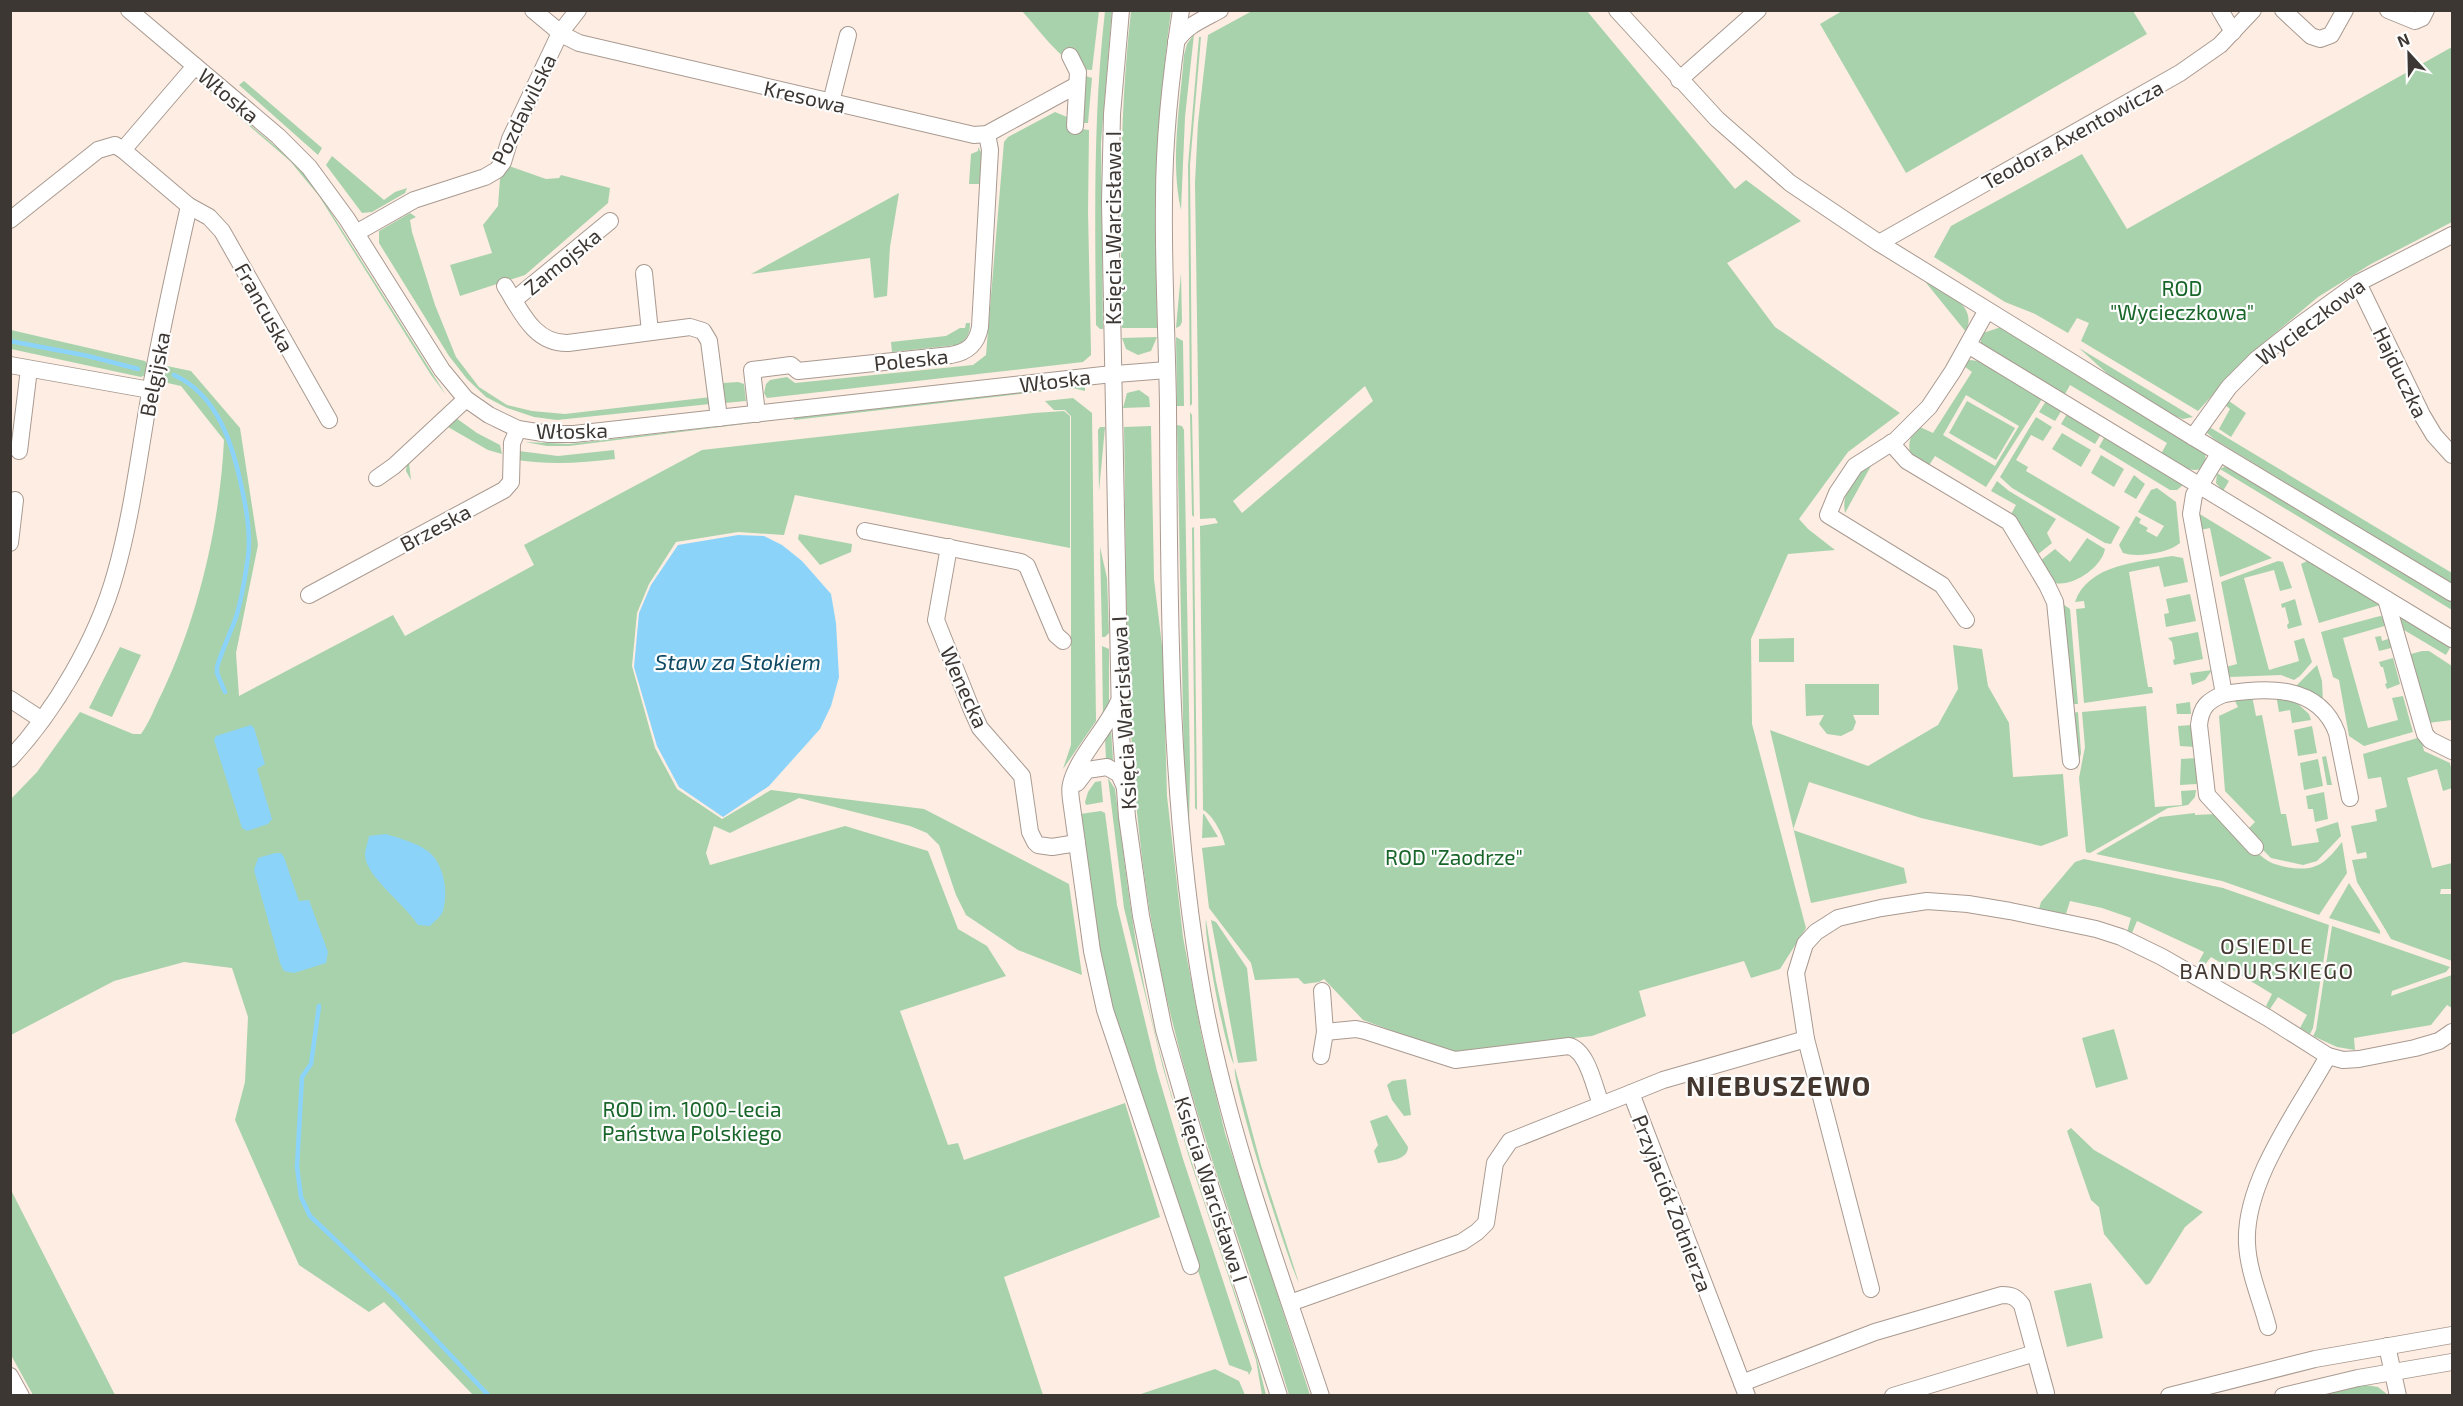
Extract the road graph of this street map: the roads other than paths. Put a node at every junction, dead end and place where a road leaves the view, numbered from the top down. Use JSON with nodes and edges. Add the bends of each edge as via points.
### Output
{"nodes":[{"id":1,"x":129,"y":10,"type":"edge"},
{"id":2,"x":532,"y":10,"type":"edge"},
{"id":3,"x":578,"y":10,"type":"edge"},
{"id":4,"x":1121,"y":10,"type":"edge"},
{"id":5,"x":1181,"y":10,"type":"edge"},
{"id":6,"x":1220,"y":10,"type":"edge"},
{"id":7,"x":1617,"y":10,"type":"edge"},
{"id":8,"x":1758,"y":10,"type":"edge"},
{"id":9,"x":2220,"y":10,"type":"edge"},
{"id":10,"x":2253,"y":10,"type":"edge"},
{"id":11,"x":2283,"y":10,"type":"edge"},
{"id":12,"x":2345,"y":10,"type":"edge"},
{"id":13,"x":2388,"y":10,"type":"edge"},
{"id":14,"x":2422,"y":15,"type":"edge"},
{"id":15,"x":2233,"y":32,"type":"junction"},
{"id":16,"x":560,"y":33,"type":"junction"},
{"id":17,"x":848,"y":35,"type":"dead end"},
{"id":18,"x":1176,"y":42,"type":"junction"},
{"id":19,"x":1071,"y":56,"type":"dead end"},
{"id":20,"x":195,"y":66,"type":"junction"},
{"id":21,"x":1680,"y":80,"type":"junction"},
{"id":22,"x":1077,"y":85,"type":"junction"},
{"id":23,"x":831,"y":102,"type":"junction"},
{"id":24,"x":1075,"y":126,"type":"dead end"},
{"id":25,"x":987,"y":134,"type":"junction"},
{"id":26,"x":123,"y":150,"type":"junction"},
{"id":27,"x":189,"y":206,"type":"junction"},
{"id":28,"x":10,"y":220,"type":"edge"},
{"id":29,"x":610,"y":221,"type":"dead end"},
{"id":30,"x":356,"y":233,"type":"junction"},
{"id":31,"x":2452,"y":235,"type":"edge"},
{"id":32,"x":1879,"y":243,"type":"junction"},
{"id":33,"x":644,"y":273,"type":"dead end"},
{"id":34,"x":2358,"y":283,"type":"junction"},
{"id":35,"x":1988,"y":310,"type":"junction"},
{"id":36,"x":650,"y":332,"type":"junction"},
{"id":37,"x":1968,"y":345,"type":"junction"},
{"id":38,"x":11,"y":368,"type":"edge"},
{"id":39,"x":29,"y":369,"type":"junction"},
{"id":40,"x":1167,"y":370,"type":"junction"},
{"id":41,"x":1113,"y":374,"type":"junction"},
{"id":42,"x":150,"y":390,"type":"junction"},
{"id":43,"x":466,"y":399,"type":"junction"},
{"id":44,"x":757,"y":414,"type":"junction"},
{"id":45,"x":718,"y":418,"type":"junction"},
{"id":46,"x":329,"y":420,"type":"dead end"},
{"id":47,"x":518,"y":429,"type":"junction"},
{"id":48,"x":2193,"y":437,"type":"junction"},
{"id":49,"x":1891,"y":443,"type":"junction"},
{"id":50,"x":19,"y":451,"type":"dead end"},
{"id":51,"x":2220,"y":454,"type":"junction"},
{"id":52,"x":2452,"y":455,"type":"edge"},
{"id":53,"x":377,"y":477,"type":"dead end"},
{"id":54,"x":2200,"y":485,"type":"junction"},
{"id":55,"x":15,"y":500,"type":"dead end"},
{"id":56,"x":865,"y":531,"type":"dead end"},
{"id":57,"x":10,"y":543,"type":"edge"},
{"id":58,"x":949,"y":548,"type":"junction"},
{"id":59,"x":2452,"y":593,"type":"edge"},
{"id":60,"x":309,"y":595,"type":"dead end"},
{"id":61,"x":2386,"y":599,"type":"junction"},
{"id":62,"x":1966,"y":620,"type":"dead end"},
{"id":63,"x":2452,"y":639,"type":"edge"},
{"id":64,"x":1063,"y":641,"type":"dead end"},
{"id":65,"x":2224,"y":693,"type":"junction"},
{"id":66,"x":1120,"y":698,"type":"junction"},
{"id":67,"x":10,"y":699,"type":"edge"},
{"id":68,"x":42,"y":720,"type":"junction"},
{"id":69,"x":2452,"y":751,"type":"edge"},
{"id":70,"x":10,"y":759,"type":"edge"},
{"id":71,"x":2071,"y":761,"type":"dead end"},
{"id":72,"x":1124,"y":785,"type":"junction"},
{"id":73,"x":2350,"y":798,"type":"dead end"},
{"id":74,"x":1071,"y":807,"type":"junction"},
{"id":75,"x":1077,"y":843,"type":"junction"},
{"id":76,"x":2255,"y":847,"type":"dead end"},
{"id":77,"x":1322,"y":991,"type":"dead end"},
{"id":78,"x":1325,"y":1032,"type":"junction"},
{"id":79,"x":2452,"y":1032,"type":"edge"},
{"id":80,"x":1806,"y":1039,"type":"junction"},
{"id":81,"x":1322,"y":1056,"type":"dead end"},
{"id":82,"x":2328,"y":1056,"type":"junction"},
{"id":83,"x":1631,"y":1093,"type":"junction"},
{"id":84,"x":1601,"y":1104,"type":"junction"},
{"id":85,"x":1191,"y":1266,"type":"dead end"},
{"id":86,"x":1871,"y":1289,"type":"dead end"},
{"id":87,"x":1290,"y":1303,"type":"junction"},
{"id":88,"x":2268,"y":1327,"type":"dead end"},
{"id":89,"x":2452,"y":1335,"type":"edge"},
{"id":90,"x":2387,"y":1346,"type":"junction"},
{"id":91,"x":2035,"y":1353,"type":"junction"},
{"id":92,"x":2452,"y":1362,"type":"edge"},
{"id":93,"x":2393,"y":1372,"type":"junction"},
{"id":94,"x":10,"y":1376,"type":"edge"},
{"id":95,"x":1744,"y":1389,"type":"edge"},
{"id":96,"x":2046,"y":1393,"type":"dead end"},
{"id":97,"x":21,"y":1395,"type":"edge"},
{"id":98,"x":1279,"y":1395,"type":"edge"},
{"id":99,"x":1321,"y":1395,"type":"edge"},
{"id":100,"x":1893,"y":1395,"type":"edge"},
{"id":101,"x":2169,"y":1395,"type":"edge"},
{"id":102,"x":2283,"y":1395,"type":"edge"},
{"id":103,"x":2398,"y":1395,"type":"edge"}],
"edges":[{"from":1,"to":20,"type":"street","name":"Włoska"},
{"from":2,"to":16,"type":"street","name":"Kresowa"},
{"from":3,"to":16,"type":"street","name":"Pozdawilska"},
{"from":4,"to":41,"type":"street","name":"Księcia Warcisława I","via":[[1110,160]]},
{"from":5,"to":18,"type":"street","name":"Księcia Warcisława I"},
{"from":6,"to":18,"type":"street","via":[[1191,26]]},
{"from":7,"to":21,"type":"street"},
{"from":8,"to":21,"type":"street"},
{"from":9,"to":15,"type":"street"},
{"from":10,"to":15,"type":"street","name":"Teodora Axentowicza"},
{"from":11,"to":12,"type":"street","via":[[2311,36],[2320,39],[2331,35]]},
{"from":13,"to":14,"type":"street","via":[[2415,21]]},
{"from":15,"to":32,"type":"street","name":"Teodora Axentowicza","via":[[2180,73]]},
{"from":16,"to":23,"type":"street","name":"Kresowa","via":[[579,43]]},
{"from":16,"to":30,"type":"street","name":"Pozdawilska","via":[[497,170],[414,200]]},
{"from":17,"to":23,"type":"street"},
{"from":18,"to":40,"type":"street","name":"Księcia Warcisława I","via":[[1164,200]]},
{"from":19,"to":22,"type":"street","via":[[1078,72]]},
{"from":20,"to":26,"type":"street"},
{"from":20,"to":30,"type":"street","name":"Włoska","via":[[301,158],[327,188]]},
{"from":21,"to":32,"type":"street","via":[[1717,120],[1772,169]]},
{"from":22,"to":24,"type":"street"},
{"from":22,"to":25,"type":"street"},
{"from":23,"to":25,"type":"street","name":"Kresowa","via":[[974,135]]},
{"from":25,"to":44,"type":"street","name":"Poleska","via":[[990,150],[976,341],[967,350],[951,355],[798,371],[791,365],[752,369]]},
{"from":26,"to":27,"type":"street"},
{"from":26,"to":28,"type":"street","via":[[115,145],[98,150]]},
{"from":27,"to":42,"type":"street","name":"Belgijska"},
{"from":27,"to":46,"type":"street","name":"Francuska","via":[[209,217],[222,231]]},
{"from":29,"to":36,"type":"street","name":"Zamojska","via":[[509,293],[535,331],[553,342]]},
{"from":30,"to":43,"type":"street","name":"Włoska","via":[[442,370]]},
{"from":31,"to":34,"type":"street","name":"Wycieczkowa"},
{"from":32,"to":35,"type":"street"},
{"from":33,"to":36,"type":"street"},
{"from":34,"to":48,"type":"street","name":"Wycieczkowa","via":[[2243,372]]},
{"from":34,"to":52,"type":"street","name":"Hajduczka","via":[[2422,415],[2433,435]]},
{"from":35,"to":37,"type":"street"},
{"from":35,"to":48,"type":"street"},
{"from":36,"to":45,"type":"street","name":"Zamojska","via":[[690,327],[706,334]]},
{"from":37,"to":49,"type":"street","via":[[1929,407]]},
{"from":37,"to":54,"type":"street"},
{"from":38,"to":39,"type":"street"},
{"from":39,"to":42,"type":"street"},
{"from":39,"to":50,"type":"street"},
{"from":40,"to":41,"type":"street","name":"Włoska"},
{"from":40,"to":87,"type":"street","name":"Księcia Warcisława I","via":[[1174,750],[1187,895],[1203,999],[1227,1100]]},
{"from":41,"to":44,"type":"street","name":"Włoska"},
{"from":41,"to":66,"type":"street","name":"Księcia Warcisława I"},
{"from":42,"to":68,"type":"street","name":"Belgijska","via":[[132,506],[115,578],[86,646]]},
{"from":43,"to":47,"type":"street","name":"Włoska","via":[[489,416]]},
{"from":43,"to":53,"type":"street"},
{"from":44,"to":45,"type":"street","name":"Włoska"},
{"from":45,"to":47,"type":"street","name":"Włoska","via":[[561,435]]},
{"from":47,"to":60,"type":"street","name":"Brzeska","via":[[511,452],[511,482],[504,490]]},
{"from":48,"to":51,"type":"street"},
{"from":49,"to":62,"type":"street","via":[[1855,466],[1828,515],[1942,585]]},
{"from":49,"to":71,"type":"street","via":[[1907,461],[2009,522],[2047,585],[2055,602]]},
{"from":51,"to":54,"type":"street"},
{"from":51,"to":59,"type":"street"},
{"from":54,"to":61,"type":"street"},
{"from":54,"to":65,"type":"street","via":[[2191,506],[2192,524]]},
{"from":55,"to":57,"type":"street"},
{"from":56,"to":58,"type":"street"},
{"from":58,"to":64,"type":"street","via":[[1027,566],[1056,635]]},
{"from":58,"to":75,"type":"street","name":"Wenecka","via":[[936,620],[971,708],[980,728],[1022,776],[1035,842],[1052,847]]},
{"from":61,"to":63,"type":"street"},
{"from":61,"to":69,"type":"street","via":[[2425,734]]},
{"from":65,"to":73,"type":"street","via":[[2270,688],[2290,692],[2320,708],[2337,733]]},
{"from":65,"to":76,"type":"street","via":[[2205,703],[2200,713],[2207,795]]},
{"from":66,"to":72,"type":"street","name":"Księcia Warcisława I"},
{"from":66,"to":74,"type":"street","via":[[1074,774]]},
{"from":67,"to":68,"type":"street"},
{"from":68,"to":70,"type":"street","name":"Belgijska"},
{"from":72,"to":74,"type":"street","via":[[1113,769],[1087,770],[1077,784]]},
{"from":72,"to":98,"type":"street","name":"Księcia Warcisława I","via":[[1139,907],[1164,1030],[1197,1145]]},
{"from":74,"to":75,"type":"street"},
{"from":75,"to":85,"type":"street","via":[[1092,951],[1105,1010]]},
{"from":77,"to":78,"type":"street"},
{"from":78,"to":81,"type":"street"},
{"from":78,"to":84,"type":"street","via":[[1365,1031],[1455,1060],[1577,1048]]},
{"from":79,"to":82,"type":"street","via":[[2439,1041],[2415,1048],[2358,1059]]},
{"from":80,"to":82,"type":"street","via":[[1796,973],[1805,944],[1815,932],[1849,915],[1905,903],[1938,901],[2010,911],[2121,937],[2249,1007]]},
{"from":80,"to":83,"type":"street","name":"Przyjaciół Żołnierza"},
{"from":80,"to":86,"type":"street"},
{"from":82,"to":88,"type":"street","via":[[2267,1165],[2252,1200],[2247,1242]]},
{"from":83,"to":84,"type":"street"},
{"from":83,"to":95,"type":"street","name":"Przyjaciół Żołnierza"},
{"from":84,"to":87,"type":"street","via":[[1510,1141],[1495,1163],[1486,1223],[1473,1235]]},
{"from":87,"to":99,"type":"street","name":"Księcia Warcisława I"},
{"from":89,"to":90,"type":"street"},
{"from":90,"to":93,"type":"street"},
{"from":90,"to":101,"type":"street","via":[[2314,1359]]},
{"from":91,"to":95,"type":"street","name":"Przyjaciół Żołnierza","via":[[2022,1305],[2010,1295],[2002,1295],[1875,1332]]},
{"from":91,"to":96,"type":"street","name":"Przyjaciół Żołnierza"},
{"from":91,"to":100,"type":"street"},
{"from":92,"to":93,"type":"street"},
{"from":93,"to":102,"type":"street"},
{"from":93,"to":103,"type":"street"},
{"from":94,"to":97,"type":"street"}]}
